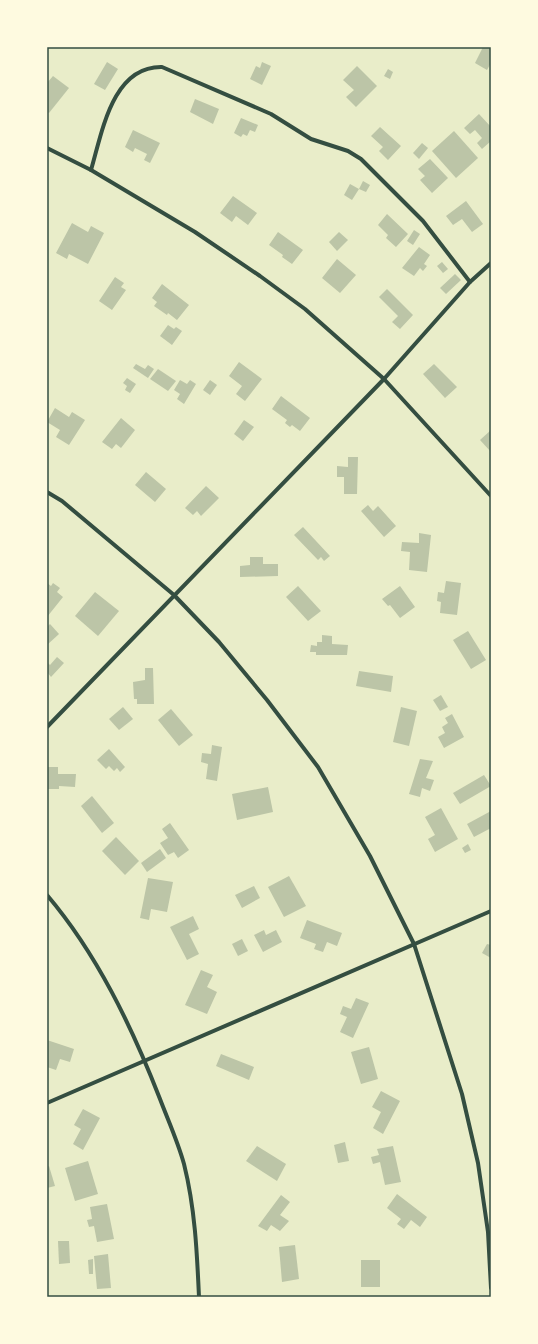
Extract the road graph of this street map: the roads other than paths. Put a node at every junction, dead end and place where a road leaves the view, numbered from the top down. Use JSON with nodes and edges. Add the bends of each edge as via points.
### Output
{"nodes":[{"id":1,"x":47,"y":148,"type":"edge"},
{"id":2,"x":91,"y":170,"type":"junction"},
{"id":3,"x":491,"y":263,"type":"edge"},
{"id":4,"x":470,"y":282,"type":"junction"},
{"id":5,"x":384,"y":379,"type":"junction"},
{"id":6,"x":47,"y":492,"type":"edge"},
{"id":7,"x":491,"y":496,"type":"edge"},
{"id":8,"x":174,"y":595,"type":"junction"},
{"id":9,"x":47,"y":727,"type":"edge"},
{"id":10,"x":47,"y":895,"type":"edge"},
{"id":11,"x":491,"y":911,"type":"edge"},
{"id":12,"x":414,"y":944,"type":"junction"},
{"id":13,"x":144,"y":1060,"type":"junction"},
{"id":14,"x":47,"y":1103,"type":"edge"},
{"id":15,"x":491,"y":1288,"type":"edge"},
{"id":16,"x":199,"y":1297,"type":"edge"}],
"edges":[{"from":1,"to":2,"type":"street"},
{"from":2,"to":4,"type":"street","via":[[108,110],[118,92],[141,70],[162,67],[271,114],[311,139],[348,151],[361,159],[423,221]]},
{"from":2,"to":5,"type":"street","via":[[195,232],[260,276],[305,309]]},
{"from":3,"to":4,"type":"street"},
{"from":4,"to":5,"type":"street"},
{"from":5,"to":7,"type":"street"},
{"from":5,"to":8,"type":"street"},
{"from":6,"to":8,"type":"street","via":[[62,501]]},
{"from":8,"to":9,"type":"street"},
{"from":8,"to":12,"type":"street","via":[[219,642],[318,767],[370,856]]},
{"from":10,"to":13,"type":"street","via":[[61,912],[116,998]]},
{"from":11,"to":12,"type":"street"},
{"from":12,"to":13,"type":"street"},
{"from":12,"to":15,"type":"street","via":[[462,1094],[478,1163],[488,1232]]},
{"from":13,"to":14,"type":"street"},
{"from":13,"to":16,"type":"street","via":[[184,1164],[196,1226]]}]}
